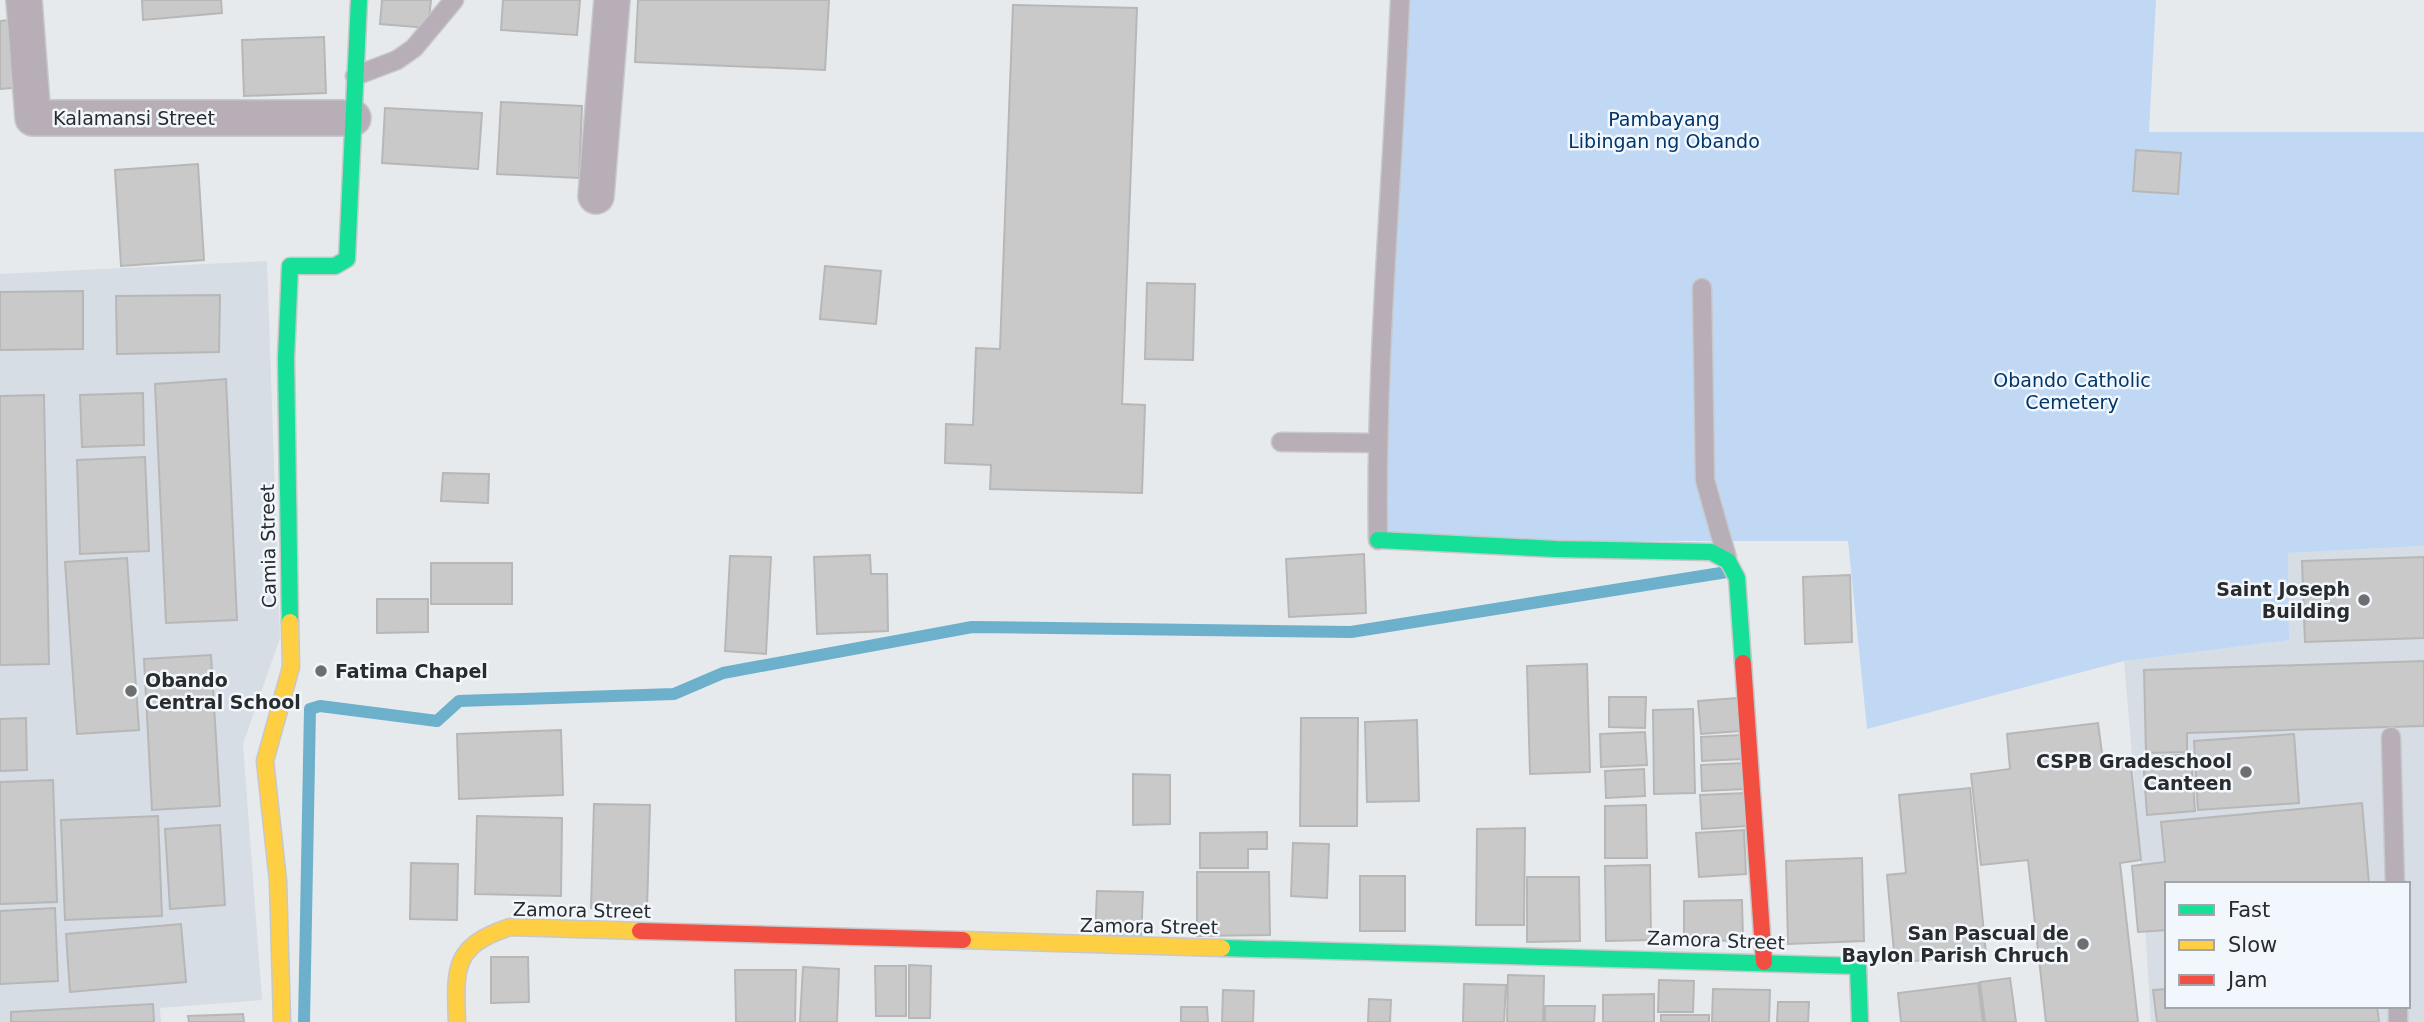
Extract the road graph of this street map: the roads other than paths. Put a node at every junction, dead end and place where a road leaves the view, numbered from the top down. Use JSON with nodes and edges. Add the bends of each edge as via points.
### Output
{"nodes":[{"id":1,"x":24,"y":0,"type":"edge"},
{"id":2,"x":359,"y":0,"type":"edge"},
{"id":3,"x":454,"y":0,"type":"edge"},
{"id":4,"x":611,"y":0,"type":"edge"},
{"id":5,"x":1400,"y":0,"type":"edge"},
{"id":6,"x":355,"y":76,"type":"junction"},
{"id":7,"x":353,"y":118,"type":"junction"},
{"id":8,"x":596,"y":196,"type":"dead end"},
{"id":9,"x":1702,"y":288,"type":"dead end"},
{"id":10,"x":1281,"y":442,"type":"dead end"},
{"id":11,"x":1376,"y":443,"type":"junction"},
{"id":12,"x":1378,"y":540,"type":"joint"},
{"id":13,"x":1728,"y":561,"type":"junction"},
{"id":14,"x":2391,"y":737,"type":"dead end"},
{"id":15,"x":2395,"y":882,"type":"edge"},
{"id":16,"x":1764,"y":962,"type":"junction"},
{"id":17,"x":282,"y":1022,"type":"edge"},
{"id":18,"x":457,"y":1022,"type":"edge"},
{"id":19,"x":1860,"y":1022,"type":"edge"}],
"edges":[{"from":1,"to":7,"type":"street","name":"Kalamansi Street","via":[[33,118]]},
{"from":2,"to":6,"type":"street"},
{"from":3,"to":6,"type":"lane","via":[[414,48],[397,60]]},
{"from":4,"to":8,"type":"street"},
{"from":5,"to":11,"type":"lane"},
{"from":6,"to":7,"type":"street"},
{"from":7,"to":17,"type":"street","name":"Camia Street","via":[[347,259],[335,266],[290,266],[285,358],[291,667],[265,761],[278,881]]},
{"from":9,"to":13,"type":"lane","via":[[1705,480]]},
{"from":10,"to":11,"type":"lane"},
{"from":11,"to":12,"type":"lane"},
{"from":12,"to":13,"type":"street","via":[[1556,550],[1711,552]]},
{"from":13,"to":16,"type":"street","via":[[1737,578]]},
{"from":14,"to":15,"type":"lane"},
{"from":16,"to":18,"type":"street","name":"Zamora Street","via":[[510,927],[484,934],[468,945],[455,967]]},
{"from":16,"to":19,"type":"street","name":"Zamora Street","via":[[1858,967]]}]}
